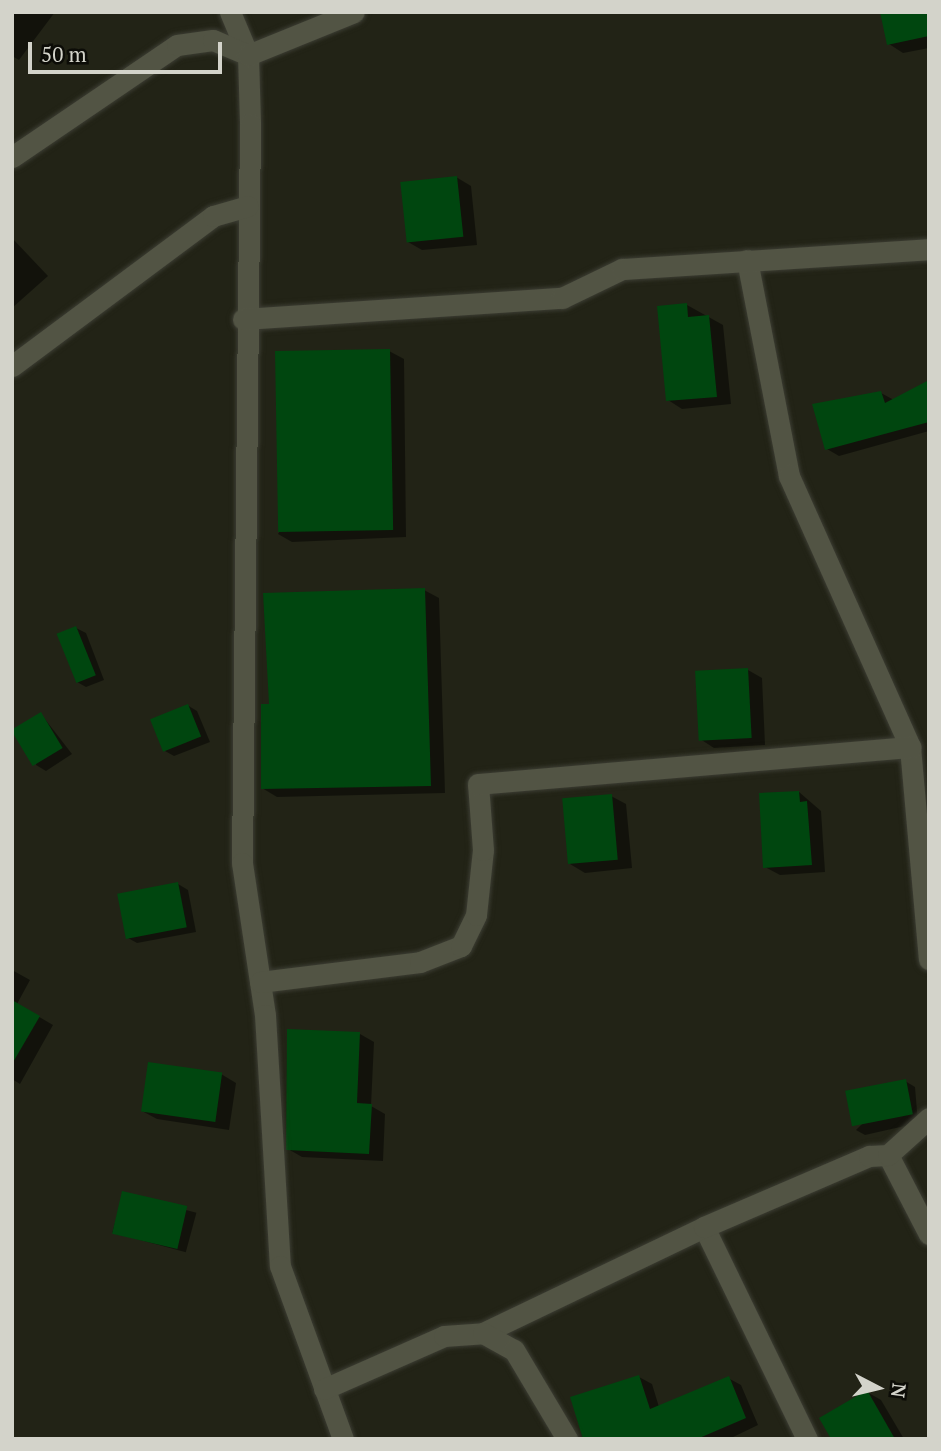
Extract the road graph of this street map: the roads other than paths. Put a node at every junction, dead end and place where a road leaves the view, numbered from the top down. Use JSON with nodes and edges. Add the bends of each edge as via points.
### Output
{"nodes":[{"id":1,"x":230,"y":12,"type":"edge"},
{"id":2,"x":354,"y":12,"type":"edge"},
{"id":3,"x":248,"y":55,"type":"junction"},
{"id":4,"x":12,"y":157,"type":"edge"},
{"id":5,"x":248,"y":206,"type":"junction"},
{"id":6,"x":929,"y":249,"type":"edge"},
{"id":7,"x":747,"y":260,"type":"junction"},
{"id":8,"x":243,"y":319,"type":"junction"},
{"id":9,"x":12,"y":366,"type":"edge"},
{"id":10,"x":910,"y":747,"type":"junction"},
{"id":11,"x":929,"y":959,"type":"edge"},
{"id":12,"x":260,"y":982,"type":"junction"},
{"id":13,"x":929,"y":1118,"type":"edge"},
{"id":14,"x":888,"y":1155,"type":"junction"},
{"id":15,"x":704,"y":1227,"type":"junction"},
{"id":16,"x":929,"y":1234,"type":"edge"},
{"id":17,"x":483,"y":1333,"type":"junction"},
{"id":18,"x":324,"y":1389,"type":"junction"},
{"id":19,"x":343,"y":1439,"type":"edge"},
{"id":20,"x":568,"y":1439,"type":"edge"},
{"id":21,"x":807,"y":1439,"type":"edge"}],
"edges":[{"from":1,"to":3,"type":"street"},
{"from":2,"to":3,"type":"street"},
{"from":3,"to":4,"type":"street","via":[[213,40],[177,45]]},
{"from":3,"to":5,"type":"street"},
{"from":5,"to":8,"type":"street"},
{"from":5,"to":9,"type":"street","via":[[213,216]]},
{"from":6,"to":7,"type":"street"},
{"from":7,"to":8,"type":"street","via":[[622,269],[562,298]]},
{"from":7,"to":10,"type":"street","via":[[789,476]]},
{"from":8,"to":12,"type":"street","via":[[242,863]]},
{"from":10,"to":11,"type":"street"},
{"from":10,"to":12,"type":"street","via":[[478,784],[483,850],[478,902],[461,946],[420,962]]},
{"from":12,"to":18,"type":"street","via":[[280,1266]]},
{"from":13,"to":14,"type":"street"},
{"from":14,"to":15,"type":"street","via":[[869,1156]]},
{"from":14,"to":16,"type":"street"},
{"from":15,"to":17,"type":"street"},
{"from":15,"to":21,"type":"street","via":[[722,1252]]},
{"from":17,"to":18,"type":"street","via":[[444,1336]]},
{"from":17,"to":20,"type":"street","via":[[514,1350]]},
{"from":18,"to":19,"type":"street"}]}
